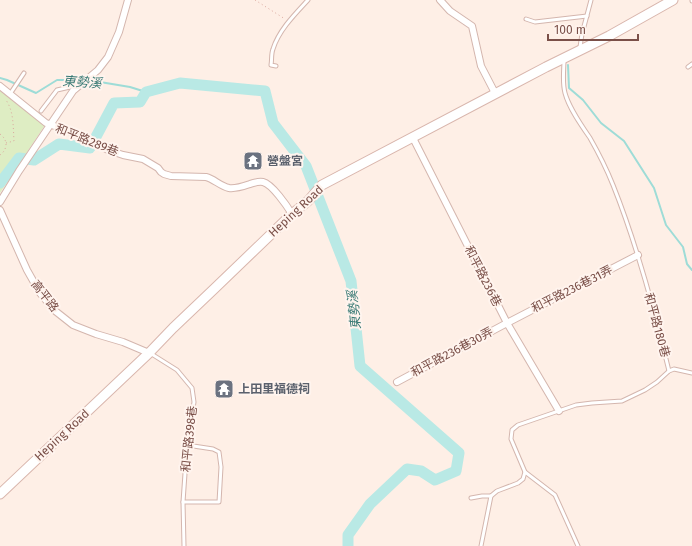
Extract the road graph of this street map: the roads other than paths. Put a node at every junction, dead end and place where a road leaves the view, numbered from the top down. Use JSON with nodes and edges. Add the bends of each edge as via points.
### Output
{"nodes":[{"id":1,"x":128,"y":0,"type":"edge"},
{"id":2,"x":308,"y":0,"type":"edge"},
{"id":3,"x":440,"y":0,"type":"edge"},
{"id":4,"x":590,"y":0,"type":"edge"},
{"id":5,"x":673,"y":0,"type":"edge"},
{"id":6,"x":587,"y":16,"type":"junction"},
{"id":7,"x":526,"y":19,"type":"dead end"},
{"id":8,"x":580,"y":49,"type":"junction"},
{"id":9,"x":564,"y":57,"type":"junction"},
{"id":10,"x":692,"y":64,"type":"edge"},
{"id":11,"x":276,"y":66,"type":"dead end"},
{"id":12,"x":688,"y":68,"type":"dead end"},
{"id":13,"x":24,"y":73,"type":"dead end"},
{"id":14,"x":0,"y":86,"type":"edge"},
{"id":15,"x":78,"y":87,"type":"junction"},
{"id":16,"x":495,"y":93,"type":"junction"},
{"id":17,"x":8,"y":97,"type":"junction"},
{"id":18,"x":42,"y":111,"type":"dead end"},
{"id":19,"x":50,"y":125,"type":"junction"},
{"id":20,"x":412,"y":138,"type":"junction"},
{"id":21,"x":0,"y":202,"type":"edge"},
{"id":22,"x":0,"y":210,"type":"edge"},
{"id":23,"x":292,"y":214,"type":"junction"},
{"id":24,"x":638,"y":255,"type":"junction"},
{"id":25,"x":507,"y":323,"type":"junction"},
{"id":26,"x":149,"y":353,"type":"junction"},
{"id":27,"x":669,"y":371,"type":"junction"},
{"id":28,"x":692,"y":373,"type":"edge"},
{"id":29,"x":397,"y":382,"type":"dead end"},
{"id":30,"x":558,"y":411,"type":"junction"},
{"id":31,"x":187,"y":445,"type":"junction"},
{"id":32,"x":525,"y":472,"type":"junction"},
{"id":33,"x":0,"y":494,"type":"edge"},
{"id":34,"x":491,"y":496,"type":"junction"},
{"id":35,"x":471,"y":498,"type":"dead end"},
{"id":36,"x":183,"y":502,"type":"junction"},
{"id":37,"x":184,"y":546,"type":"edge"},
{"id":38,"x":481,"y":546,"type":"edge"},
{"id":39,"x":578,"y":546,"type":"edge"}],
"edges":[{"from":1,"to":15,"type":"street","via":[[119,32],[108,57],[98,70]]},
{"from":2,"to":11,"type":"lane","via":[[289,21],[272,50],[271,65]]},
{"from":3,"to":16,"type":"street","via":[[450,11],[472,26],[481,66]]},
{"from":4,"to":6,"type":"lane"},
{"from":5,"to":8,"type":"street","name":"Heping Road","via":[[609,36]]},
{"from":6,"to":7,"type":"lane","via":[[536,22]]},
{"from":6,"to":8,"type":"lane"},
{"from":8,"to":9,"type":"street","name":"Heping Road"},
{"from":9,"to":16,"type":"street","name":"Heping Road"},
{"from":9,"to":24,"type":"lane","name":"和平路180巷","via":[[563,82],[566,94],[613,183]]},
{"from":10,"to":12,"type":"lane"},
{"from":13,"to":17,"type":"lane"},
{"from":14,"to":17,"type":"street"},
{"from":15,"to":18,"type":"lane","via":[[57,90]]},
{"from":15,"to":19,"type":"street"},
{"from":16,"to":20,"type":"street","name":"Heping Road"},
{"from":17,"to":19,"type":"street"},
{"from":19,"to":21,"type":"street"},
{"from":19,"to":23,"type":"street","name":"和平路289巷","via":[[77,134],[108,150],[143,159],[171,176],[206,177],[231,188],[263,182],[276,192]]},
{"from":20,"to":23,"type":"street","name":"Heping Road","via":[[322,185]]},
{"from":20,"to":25,"type":"street","name":"和平路236巷"},
{"from":22,"to":26,"type":"street","name":"高平路","via":[[27,270],[40,293],[54,310],[73,325]]},
{"from":23,"to":26,"type":"street","name":"Heping Road"},
{"from":24,"to":25,"type":"street","name":"和平路236巷31弄"},
{"from":24,"to":27,"type":"lane","name":"和平路180巷"},
{"from":25,"to":29,"type":"street","name":"和平路236巷30弄"},
{"from":25,"to":30,"type":"street","name":"和平路236巷"},
{"from":26,"to":31,"type":"lane","name":"和平路398巷","via":[[177,370],[192,388],[194,402]]},
{"from":26,"to":33,"type":"street","name":"Heping Road"},
{"from":27,"to":28,"type":"lane"},
{"from":27,"to":30,"type":"lane","name":"和平路180巷","via":[[645,390],[622,401],[576,405]]},
{"from":30,"to":32,"type":"lane","name":"和平路180巷","via":[[518,425],[512,430],[512,438]]},
{"from":31,"to":36,"type":"lane","name":"和平路398巷"},
{"from":31,"to":36,"type":"lane","via":[[219,452],[220,502]]},
{"from":32,"to":34,"type":"lane","via":[[524,479]]},
{"from":32,"to":39,"type":"lane","via":[[555,495]]},
{"from":34,"to":35,"type":"lane"},
{"from":34,"to":38,"type":"lane"},
{"from":36,"to":37,"type":"lane","name":"和平路398巷"}]}
